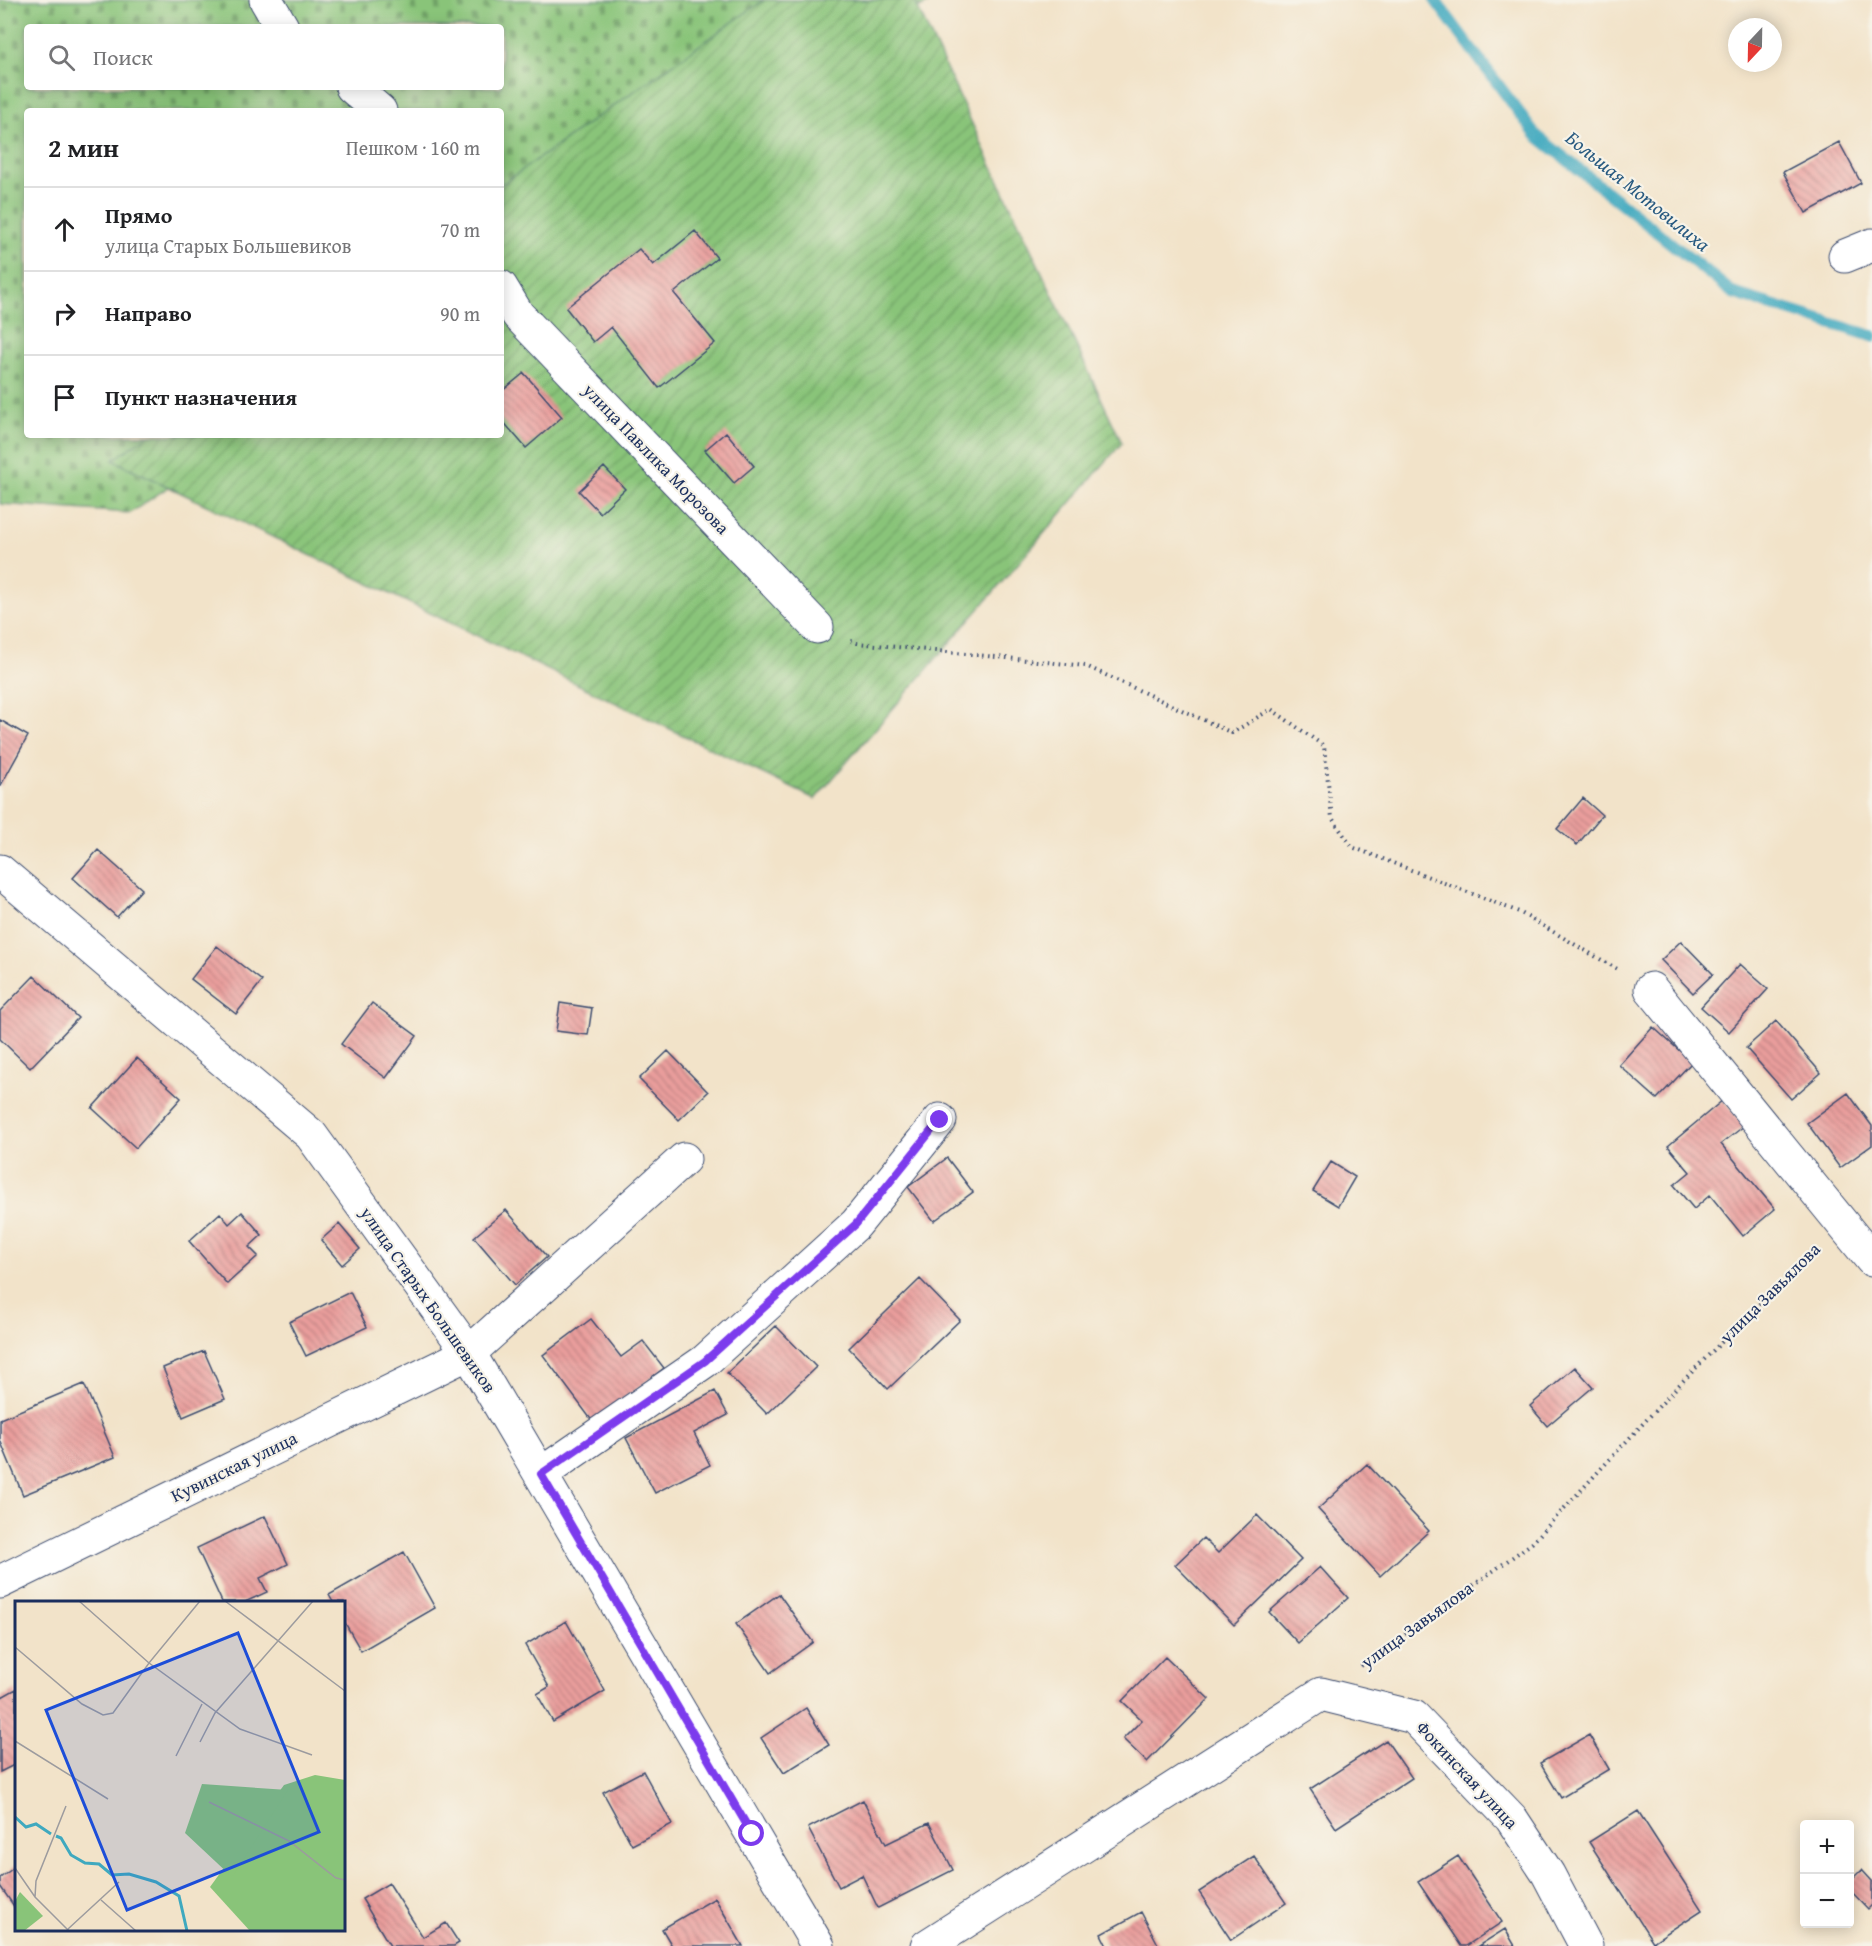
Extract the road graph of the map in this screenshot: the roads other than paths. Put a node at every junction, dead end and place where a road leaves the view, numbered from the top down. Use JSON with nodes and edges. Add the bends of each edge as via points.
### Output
{"nodes":[{"id":1,"x":266,"y":0,"type":"edge"},
{"id":2,"x":280,"y":24,"type":"edge"},
{"id":3,"x":356,"y":90,"type":"edge"},
{"id":4,"x":376,"y":108,"type":"edge"},
{"id":5,"x":504,"y":292,"type":"edge"},
{"id":6,"x":817,"y":627,"type":"road end"},
{"id":7,"x":0,"y":871,"type":"edge"},
{"id":8,"x":1651,"y":989,"type":"road end"},
{"id":9,"x":940,"y":1120,"type":"dead end"},
{"id":10,"x":684,"y":1159,"type":"dead end"},
{"id":11,"x":1872,"y":1260,"type":"edge"},
{"id":12,"x":469,"y":1353,"type":"junction"},
{"id":13,"x":541,"y":1474,"type":"junction"},
{"id":14,"x":0,"y":1582,"type":"edge"},
{"id":15,"x":818,"y":1946,"type":"edge"},
{"id":16,"x":927,"y":1946,"type":"edge"},
{"id":17,"x":1586,"y":1946,"type":"edge"}],
"edges":[{"from":1,"to":2,"type":"street"},
{"from":3,"to":4,"type":"street"},
{"from":5,"to":6,"type":"street","name":"улица Павлика Морозова","via":[[518,315]]},
{"from":7,"to":12,"type":"street","name":"улица Старых Большевиков","via":[[311,1135]]},
{"from":8,"to":11,"type":"street"},
{"from":9,"to":13,"type":"street","via":[[856,1224],[705,1361]]},
{"from":10,"to":12,"type":"street","name":"Кувинская улица"},
{"from":12,"to":13,"type":"street","name":"улица Старых Большевиков"},
{"from":12,"to":14,"type":"street","name":"Кувинская улица"},
{"from":13,"to":15,"type":"street","name":"улица Старых Большевиков"},
{"from":16,"to":17,"type":"street","name":"Фокинская улица","via":[[1321,1694],[1414,1718],[1511,1818],[1548,1874]]}]}
